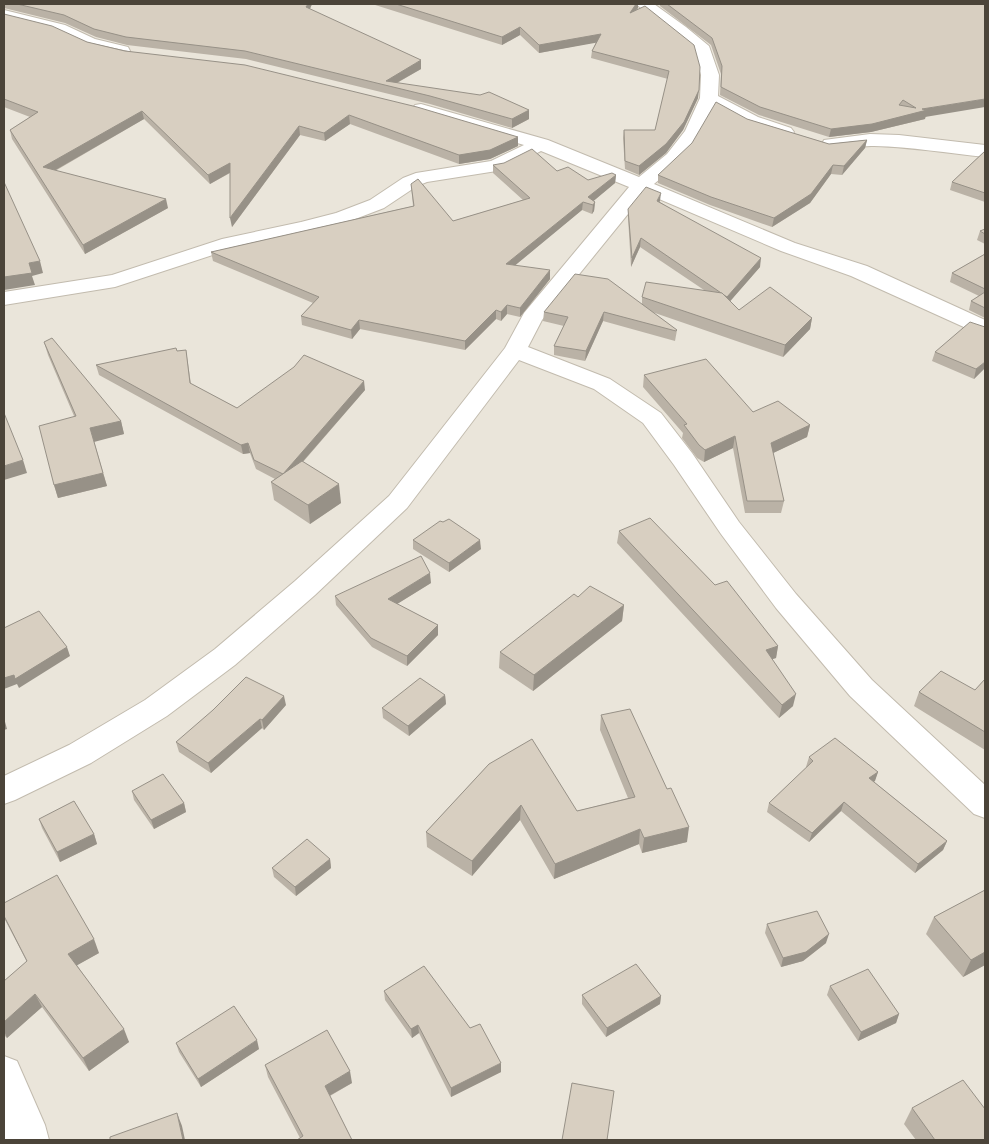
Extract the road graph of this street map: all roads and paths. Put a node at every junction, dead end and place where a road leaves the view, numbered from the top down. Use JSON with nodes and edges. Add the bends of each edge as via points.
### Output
{"nodes":[{"id":1,"x":644,"y":4,"type":"edge"},
{"id":2,"x":4,"y":15,"type":"edge"},
{"id":3,"x":137,"y":54,"type":"edge"},
{"id":4,"x":709,"y":98,"type":"junction"},
{"id":5,"x":406,"y":105,"type":"edge"},
{"id":6,"x":541,"y":144,"type":"junction"},
{"id":7,"x":985,"y":151,"type":"edge"},
{"id":8,"x":642,"y":184,"type":"junction"},
{"id":9,"x":4,"y":298,"type":"edge"},
{"id":10,"x":985,"y":328,"type":"edge"},
{"id":11,"x":515,"y":350,"type":"junction"},
{"id":12,"x":4,"y":791,"type":"edge"},
{"id":13,"x":985,"y":805,"type":"edge"},
{"id":14,"x":4,"y":1074,"type":"edge"},
{"id":15,"x":19,"y":1135,"type":"edge"}],
"edges":[{"from":1,"to":4,"type":"street","via":[[703,50],[710,75]]},
{"from":2,"to":3,"type":"street","via":[[59,28],[89,43]]},
{"from":4,"to":7,"type":"street","via":[[752,121],[828,144],[899,141]]},
{"from":4,"to":8,"type":"street","via":[[694,132],[674,158]]},
{"from":5,"to":6,"type":"street"},
{"from":6,"to":8,"type":"street"},
{"from":6,"to":9,"type":"street","via":[[496,166],[423,177],[377,204],[343,217],[229,243],[115,281]]},
{"from":8,"to":10,"type":"street","via":[[779,243],[859,271]]},
{"from":8,"to":11,"type":"street","via":[[532,318]]},
{"from":11,"to":12,"type":"street","via":[[398,502],[305,588],[225,657],[148,713],[80,754]]},
{"from":11,"to":13,"type":"street","via":[[602,384],[652,418],[780,594],[861,688]]},
{"from":14,"to":15,"type":"street"}]}
